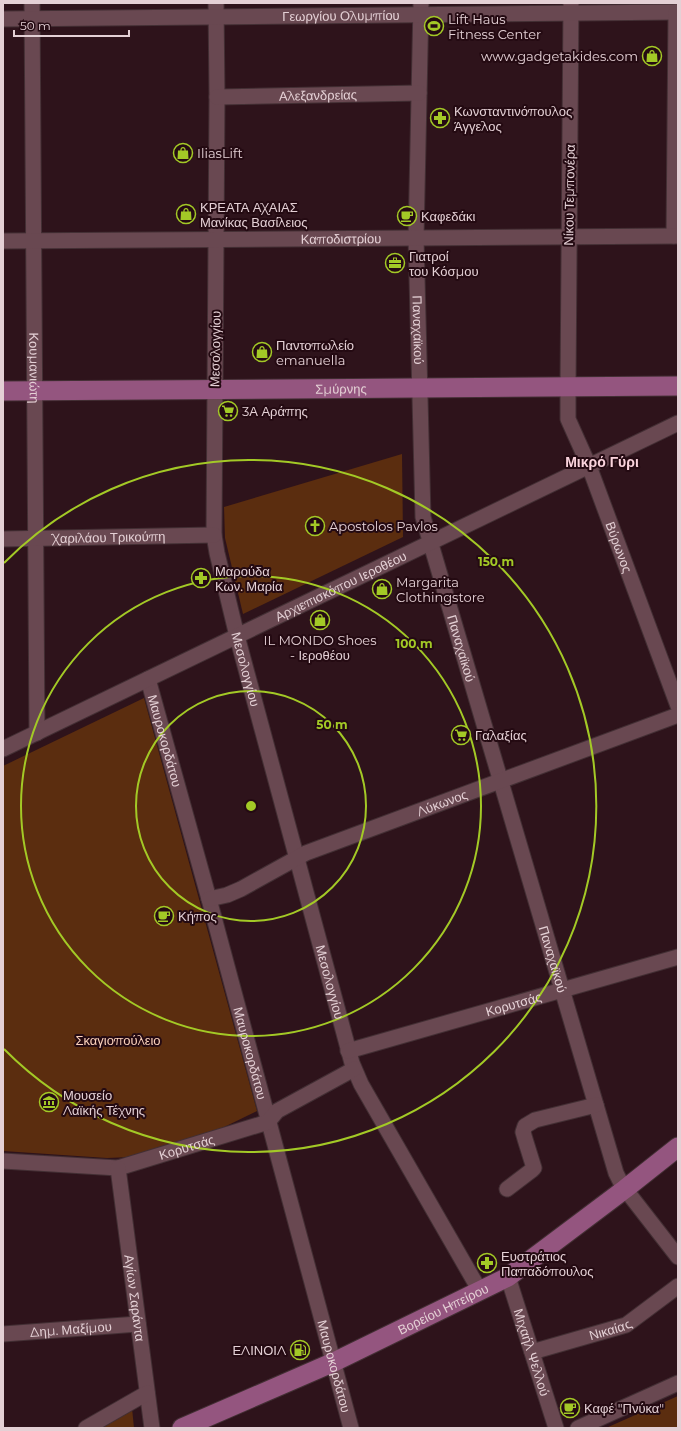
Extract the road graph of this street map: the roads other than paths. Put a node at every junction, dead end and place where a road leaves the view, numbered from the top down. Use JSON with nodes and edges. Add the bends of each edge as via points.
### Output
{"nodes":[{"id":1,"x":32,"y":3,"type":"edge"},
{"id":2,"x":571,"y":8,"type":"edge"},
{"id":3,"x":421,"y":9,"type":"edge"},
{"id":4,"x":216,"y":10,"type":"edge"},
{"id":5,"x":677,"y":12,"type":"edge"},
{"id":6,"x":32,"y":18,"type":"junction"},
{"id":7,"x":3,"y":19,"type":"edge"},
{"id":8,"x":419,"y":93,"type":"junction"},
{"id":9,"x":217,"y":97,"type":"junction"},
{"id":10,"x":676,"y":236,"type":"edge"},
{"id":11,"x":569,"y":237,"type":"junction"},
{"id":12,"x":416,"y":238,"type":"junction"},
{"id":13,"x":216,"y":240,"type":"junction"},
{"id":14,"x":3,"y":241,"type":"edge"},
{"id":15,"x":34,"y":241,"type":"junction"},
{"id":16,"x":678,"y":386,"type":"edge"},
{"id":17,"x":568,"y":387,"type":"junction"},
{"id":18,"x":420,"y":388,"type":"junction"},
{"id":19,"x":214,"y":390,"type":"junction"},
{"id":20,"x":3,"y":391,"type":"edge"},
{"id":21,"x":35,"y":391,"type":"junction"},
{"id":22,"x":678,"y":423,"type":"edge"},
{"id":23,"x":589,"y":466,"type":"junction"},
{"id":24,"x":214,"y":535,"type":"junction"},
{"id":25,"x":36,"y":538,"type":"junction"},
{"id":26,"x":3,"y":539,"type":"edge"},
{"id":27,"x":431,"y":542,"type":"junction"},
{"id":28,"x":237,"y":636,"type":"junction"},
{"id":29,"x":148,"y":679,"type":"junction"},
{"id":30,"x":678,"y":706,"type":"edge"},
{"id":31,"x":678,"y":715,"type":"edge"},
{"id":32,"x":37,"y":732,"type":"junction"},
{"id":33,"x":3,"y":749,"type":"edge"},
{"id":34,"x":501,"y":781,"type":"junction"},
{"id":35,"x":296,"y":858,"type":"junction"},
{"id":36,"x":209,"y":899,"type":"junction"},
{"id":37,"x":678,"y":956,"type":"edge"},
{"id":38,"x":561,"y":990,"type":"junction"},
{"id":39,"x":348,"y":1051,"type":"junction"},
{"id":40,"x":354,"y":1069,"type":"junction"},
{"id":41,"x":596,"y":1105,"type":"junction"},
{"id":42,"x":268,"y":1122,"type":"junction"},
{"id":43,"x":678,"y":1147,"type":"edge"},
{"id":44,"x":3,"y":1161,"type":"edge"},
{"id":45,"x":118,"y":1168,"type":"junction"},
{"id":46,"x":507,"y":1189,"type":"dead end"},
{"id":47,"x":625,"y":1189,"type":"junction"},
{"id":48,"x":678,"y":1257,"type":"edge"},
{"id":49,"x":508,"y":1277,"type":"junction"},
{"id":50,"x":678,"y":1286,"type":"edge"},
{"id":51,"x":480,"y":1291,"type":"junction"},
{"id":52,"x":138,"y":1324,"type":"junction"},
{"id":53,"x":3,"y":1334,"type":"edge"},
{"id":54,"x":532,"y":1352,"type":"junction"},
{"id":55,"x":334,"y":1362,"type":"junction"},
{"id":56,"x":678,"y":1383,"type":"edge"},
{"id":57,"x":147,"y":1393,"type":"junction"},
{"id":58,"x":86,"y":1428,"type":"edge"},
{"id":59,"x":152,"y":1428,"type":"edge"},
{"id":60,"x":182,"y":1428,"type":"edge"},
{"id":61,"x":351,"y":1428,"type":"edge"},
{"id":62,"x":556,"y":1428,"type":"edge"},
{"id":63,"x":578,"y":1428,"type":"edge"}],
"edges":[{"from":1,"to":6,"type":"street","name":"Κουμανιώτη"},
{"from":2,"to":3,"type":"street","name":"Γεωργίου Ολυμπίου"},
{"from":2,"to":5,"type":"street","name":"Γεωργίου Ολυμπίου"},
{"from":2,"to":11,"type":"street","name":"Νίκου Τεμπονέρα"},
{"from":3,"to":4,"type":"street","name":"Γεωργίου Ολυμπίου"},
{"from":3,"to":8,"type":"street","name":"Παναχαϊκού"},
{"from":4,"to":6,"type":"street","name":"Γεωργίου Ολυμπίου"},
{"from":4,"to":9,"type":"street","name":"Μεσολογγίου"},
{"from":5,"to":10,"type":"street"},
{"from":6,"to":7,"type":"street","name":"Γεωργίου Ολυμπίου"},
{"from":6,"to":15,"type":"street","name":"Κουμανιώτη"},
{"from":8,"to":9,"type":"street","name":"Αλεξανδρείας"},
{"from":8,"to":12,"type":"street","name":"Παναχαϊκού"},
{"from":9,"to":13,"type":"street","name":"Μεσολογγίου"},
{"from":10,"to":11,"type":"street","name":"Καποδιστρίου"},
{"from":11,"to":12,"type":"street","name":"Καποδιστρίου"},
{"from":11,"to":17,"type":"street","name":"Νίκου Τεμπονέρα"},
{"from":12,"to":13,"type":"street","name":"Καποδιστρίου"},
{"from":12,"to":18,"type":"street","name":"Παναχαϊκού"},
{"from":13,"to":15,"type":"street","name":"Καποδιστρίου"},
{"from":13,"to":19,"type":"street","name":"Μεσολογγίου"},
{"from":14,"to":15,"type":"street","name":"Καποδιστρίου"},
{"from":15,"to":21,"type":"street","name":"Κουμανιώτη"},
{"from":16,"to":17,"type":"main road","name":"Σμύρνης"},
{"from":17,"to":18,"type":"main road","name":"Σμύρνης"},
{"from":17,"to":23,"type":"street","name":"Βύρωνος","via":[[568,419]]},
{"from":18,"to":19,"type":"main road","name":"Σμύρνης"},
{"from":18,"to":27,"type":"street","name":"Παναχαϊκού","via":[[422,506]]},
{"from":19,"to":21,"type":"main road","name":"Σμύρνης"},
{"from":19,"to":24,"type":"street","name":"Μεσολογγίου"},
{"from":20,"to":21,"type":"main road","name":"Σμύρνης"},
{"from":21,"to":25,"type":"street","name":"Κουμανιώτη"},
{"from":22,"to":23,"type":"street","name":"Αρχιεπισκόπου Ιεροθέου"},
{"from":23,"to":27,"type":"street","name":"Αρχιεπισκόπου Ιεροθέου"},
{"from":23,"to":30,"type":"street","name":"Βύρωνος"},
{"from":24,"to":25,"type":"street","name":"Χαριλάου Τρικούπη"},
{"from":24,"to":28,"type":"street","name":"Μεσολογγίου"},
{"from":25,"to":26,"type":"street","name":"Χαριλάου Τρικούπη"},
{"from":25,"to":32,"type":"street","name":"Κουμανιώτη"},
{"from":27,"to":28,"type":"street","name":"Αρχιεπισκόπου Ιεροθέου"},
{"from":27,"to":34,"type":"street","name":"Παναχαϊκού"},
{"from":28,"to":29,"type":"street","name":"Αρχιεπισκόπου Ιεροθέου"},
{"from":28,"to":35,"type":"street","name":"Μεσολογγίου"},
{"from":29,"to":32,"type":"street","name":"Αρχιεπισκόπου Ιεροθέου"},
{"from":29,"to":36,"type":"street","name":"Μαυροκορδάτου"},
{"from":31,"to":34,"type":"street","name":"Λύκωνος"},
{"from":32,"to":33,"type":"street","name":"Αρχιεπισκόπου Ιεροθέου"},
{"from":34,"to":35,"type":"street","name":"Λύκωνος"},
{"from":34,"to":38,"type":"street","name":"Παναχαϊκού"},
{"from":35,"to":36,"type":"street","name":"Λύκωνος","via":[[241,889]]},
{"from":35,"to":39,"type":"street","name":"Μεσολογγίου"},
{"from":36,"to":42,"type":"street","name":"Μαυροκορδάτου"},
{"from":37,"to":38,"type":"street","name":"Κορυτσάς"},
{"from":38,"to":39,"type":"street","name":"Κορυτσάς"},
{"from":38,"to":41,"type":"street","name":"Παναχαϊκού"},
{"from":39,"to":40,"type":"street","name":"Μεσολογγίου"},
{"from":40,"to":42,"type":"street","name":"Κορυτσάς","via":[[277,1111]]},
{"from":40,"to":51,"type":"street","name":"Μεσολογγίου"},
{"from":41,"to":46,"type":"street","via":[[535,1120],[525,1126],[524,1135],[534,1168]]},
{"from":41,"to":47,"type":"street","name":"Παναχαϊκού","via":[[616,1173]]},
{"from":42,"to":45,"type":"street","name":"Κορυτσάς"},
{"from":42,"to":55,"type":"street","name":"Μαυροκορδάτου"},
{"from":43,"to":47,"type":"main road","name":"Βορείου Ηπείρου"},
{"from":44,"to":45,"type":"street","name":"Κορυτσάς"},
{"from":45,"to":52,"type":"street","name":"Αγίων Σαράντα"},
{"from":47,"to":48,"type":"street","name":"Παναχαϊκού"},
{"from":47,"to":49,"type":"main road","name":"Βορείου Ηπείρου"},
{"from":49,"to":51,"type":"main road","name":"Βορείου Ηπείρου"},
{"from":49,"to":54,"type":"street","name":"Μιχαήλ Ψελλού"},
{"from":50,"to":54,"type":"street","name":"Νικαίας","via":[[626,1325]]},
{"from":51,"to":55,"type":"main road","name":"Βορείου Ηπείρου"},
{"from":52,"to":53,"type":"street","name":"Δημ. Μαξίμου"},
{"from":52,"to":57,"type":"street","name":"Αγίων Σαράντα"},
{"from":54,"to":62,"type":"street","name":"Μιχαήλ Ψελλού"},
{"from":55,"to":60,"type":"main road","name":"Βορείου Ηπείρου"},
{"from":55,"to":61,"type":"street","name":"Μαυροκορδάτου"},
{"from":56,"to":63,"type":"street"},
{"from":57,"to":58,"type":"street"},
{"from":57,"to":59,"type":"street","name":"Αγίων Σαράντα"}]}
